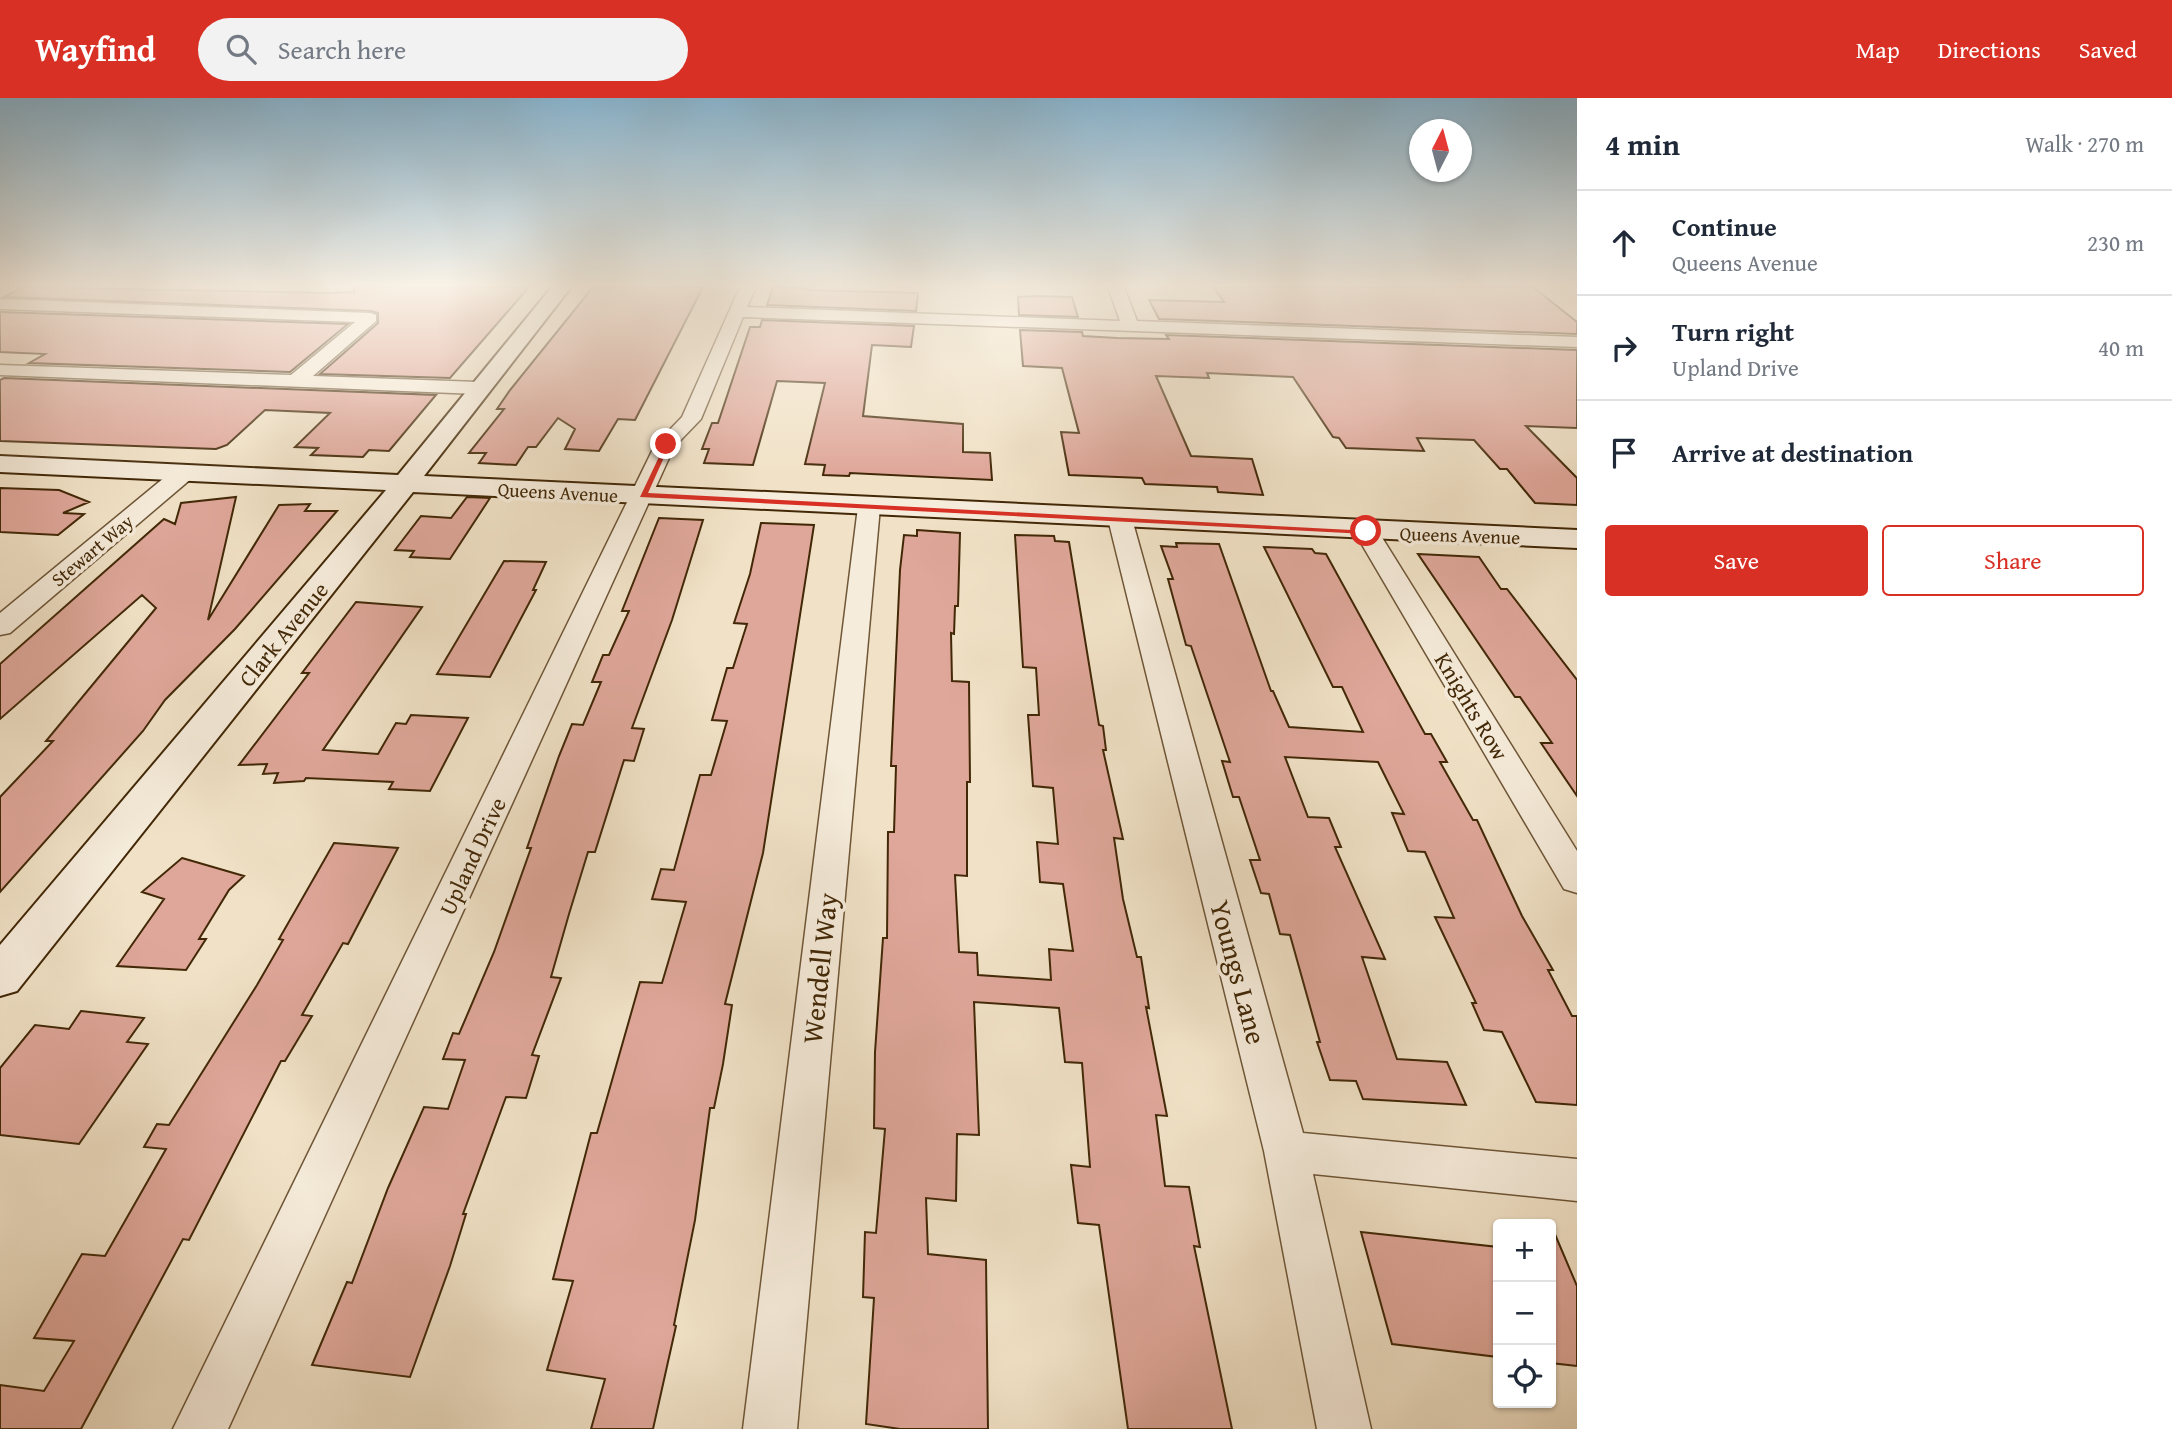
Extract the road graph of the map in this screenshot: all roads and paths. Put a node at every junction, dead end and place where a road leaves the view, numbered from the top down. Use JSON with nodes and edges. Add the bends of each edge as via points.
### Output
{"nodes":[{"id":1,"x":333,"y":349,"type":"edge"},
{"id":2,"x":510,"y":349,"type":"edge"},
{"id":3,"x":721,"y":349,"type":"edge"},
{"id":4,"x":0,"y":370,"type":"edge"},
{"id":5,"x":296,"y":381,"type":"junction"},
{"id":6,"x":478,"y":388,"type":"junction"},
{"id":7,"x":0,"y":464,"type":"edge"},
{"id":8,"x":184,"y":473,"type":"junction"},
{"id":9,"x":405,"y":485,"type":"junction"},
{"id":10,"x":643,"y":496,"type":"junction"},
{"id":11,"x":869,"y":507,"type":"junction"},
{"id":12,"x":1120,"y":519,"type":"junction"},
{"id":13,"x":1366,"y":531,"type":"junction"},
{"id":14,"x":1577,"y":540,"type":"edge"},
{"id":15,"x":0,"y":626,"type":"edge"},
{"id":16,"x":1577,"y":880,"type":"edge"},
{"id":17,"x":0,"y":978,"type":"edge"},
{"id":18,"x":1286,"y":1151,"type":"junction"},
{"id":19,"x":1577,"y":1180,"type":"edge"},
{"id":20,"x":200,"y":1429,"type":"edge"},
{"id":21,"x":770,"y":1429,"type":"edge"},
{"id":22,"x":1344,"y":1429,"type":"edge"}],
"edges":[{"from":1,"to":5,"type":"street"},
{"from":2,"to":6,"type":"main road","name":"Clark Avenue"},
{"from":3,"to":10,"type":"street","name":"Upland Drive","via":[[691,419],[665,445]]},
{"from":4,"to":5,"type":"street"},
{"from":5,"to":6,"type":"street"},
{"from":6,"to":9,"type":"main road","name":"Clark Avenue"},
{"from":7,"to":8,"type":"main road","name":"Queens Avenue"},
{"from":8,"to":9,"type":"main road","name":"Queens Avenue"},
{"from":8,"to":15,"type":"street","name":"Stewart Way"},
{"from":9,"to":10,"type":"main road","name":"Queens Avenue"},
{"from":9,"to":17,"type":"main road","name":"Clark Avenue"},
{"from":10,"to":11,"type":"main road","name":"Queens Avenue"},
{"from":10,"to":20,"type":"street","name":"Upland Drive"},
{"from":11,"to":12,"type":"main road","name":"Queens Avenue"},
{"from":11,"to":21,"type":"street","name":"Wendell Way"},
{"from":12,"to":13,"type":"main road","name":"Queens Avenue"},
{"from":12,"to":18,"type":"street","name":"Youngs Lane"},
{"from":13,"to":14,"type":"main road","name":"Queens Avenue"},
{"from":13,"to":16,"type":"street","name":"Knights Row"},
{"from":18,"to":19,"type":"street"},
{"from":18,"to":22,"type":"street","name":"Youngs Lane"}]}
